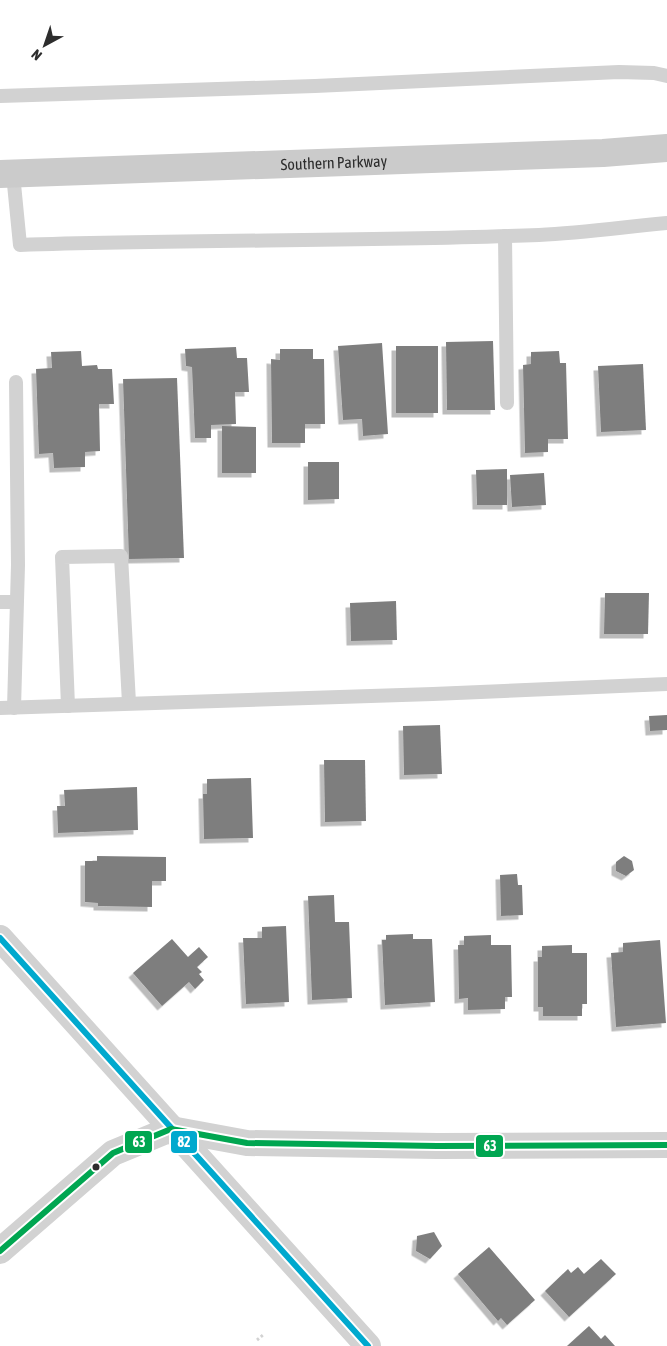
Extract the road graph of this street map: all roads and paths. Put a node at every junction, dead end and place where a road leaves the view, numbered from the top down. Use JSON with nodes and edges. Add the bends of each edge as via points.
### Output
{"nodes":[{"id":1,"x":667,"y":76,"type":"edge"},
{"id":2,"x":0,"y":96,"type":"edge"},
{"id":3,"x":667,"y":148,"type":"edge"},
{"id":4,"x":6,"y":174,"type":"edge"},
{"id":5,"x":667,"y":224,"type":"edge"},
{"id":6,"x":505,"y":236,"type":"junction"},
{"id":7,"x":16,"y":382,"type":"dead end"},
{"id":8,"x":507,"y":404,"type":"dead end"},
{"id":9,"x":0,"y":602,"type":"edge"},
{"id":10,"x":16,"y":602,"type":"junction"},
{"id":11,"x":667,"y":684,"type":"edge"},
{"id":12,"x":129,"y":703,"type":"junction"},
{"id":13,"x":68,"y":706,"type":"junction"},
{"id":14,"x":0,"y":708,"type":"edge"},
{"id":15,"x":14,"y":708,"type":"junction"},
{"id":16,"x":0,"y":938,"type":"edge"},
{"id":17,"x":171,"y":1130,"type":"junction"},
{"id":18,"x":667,"y":1145,"type":"edge"},
{"id":19,"x":0,"y":1251,"type":"edge"},
{"id":20,"x":263,"y":1335,"type":"dead end"},
{"id":21,"x":257,"y":1340,"type":"dead end"},
{"id":22,"x":368,"y":1346,"type":"edge"}],
"edges":[{"from":1,"to":2,"type":"lane","via":[[619,72]]},
{"from":3,"to":4,"type":"main road","name":"Southern Parkway","via":[[603,154]]},
{"from":4,"to":6,"type":"lane","via":[[20,245]]},
{"from":5,"to":6,"type":"lane"},
{"from":6,"to":8,"type":"lane"},
{"from":7,"to":10,"type":"lane"},
{"from":9,"to":10,"type":"lane"},
{"from":10,"to":15,"type":"lane"},
{"from":11,"to":12,"type":"lane"},
{"from":12,"to":13,"type":"lane"},
{"from":12,"to":13,"type":"lane","via":[[121,556],[62,557]]},
{"from":13,"to":15,"type":"lane"},
{"from":14,"to":15,"type":"lane"},
{"from":16,"to":17,"type":"street"},
{"from":17,"to":18,"type":"street","via":[[248,1143]]},
{"from":17,"to":19,"type":"street","via":[[112,1154]]},
{"from":17,"to":22,"type":"street"},
{"from":20,"to":21,"type":"path"}]}
